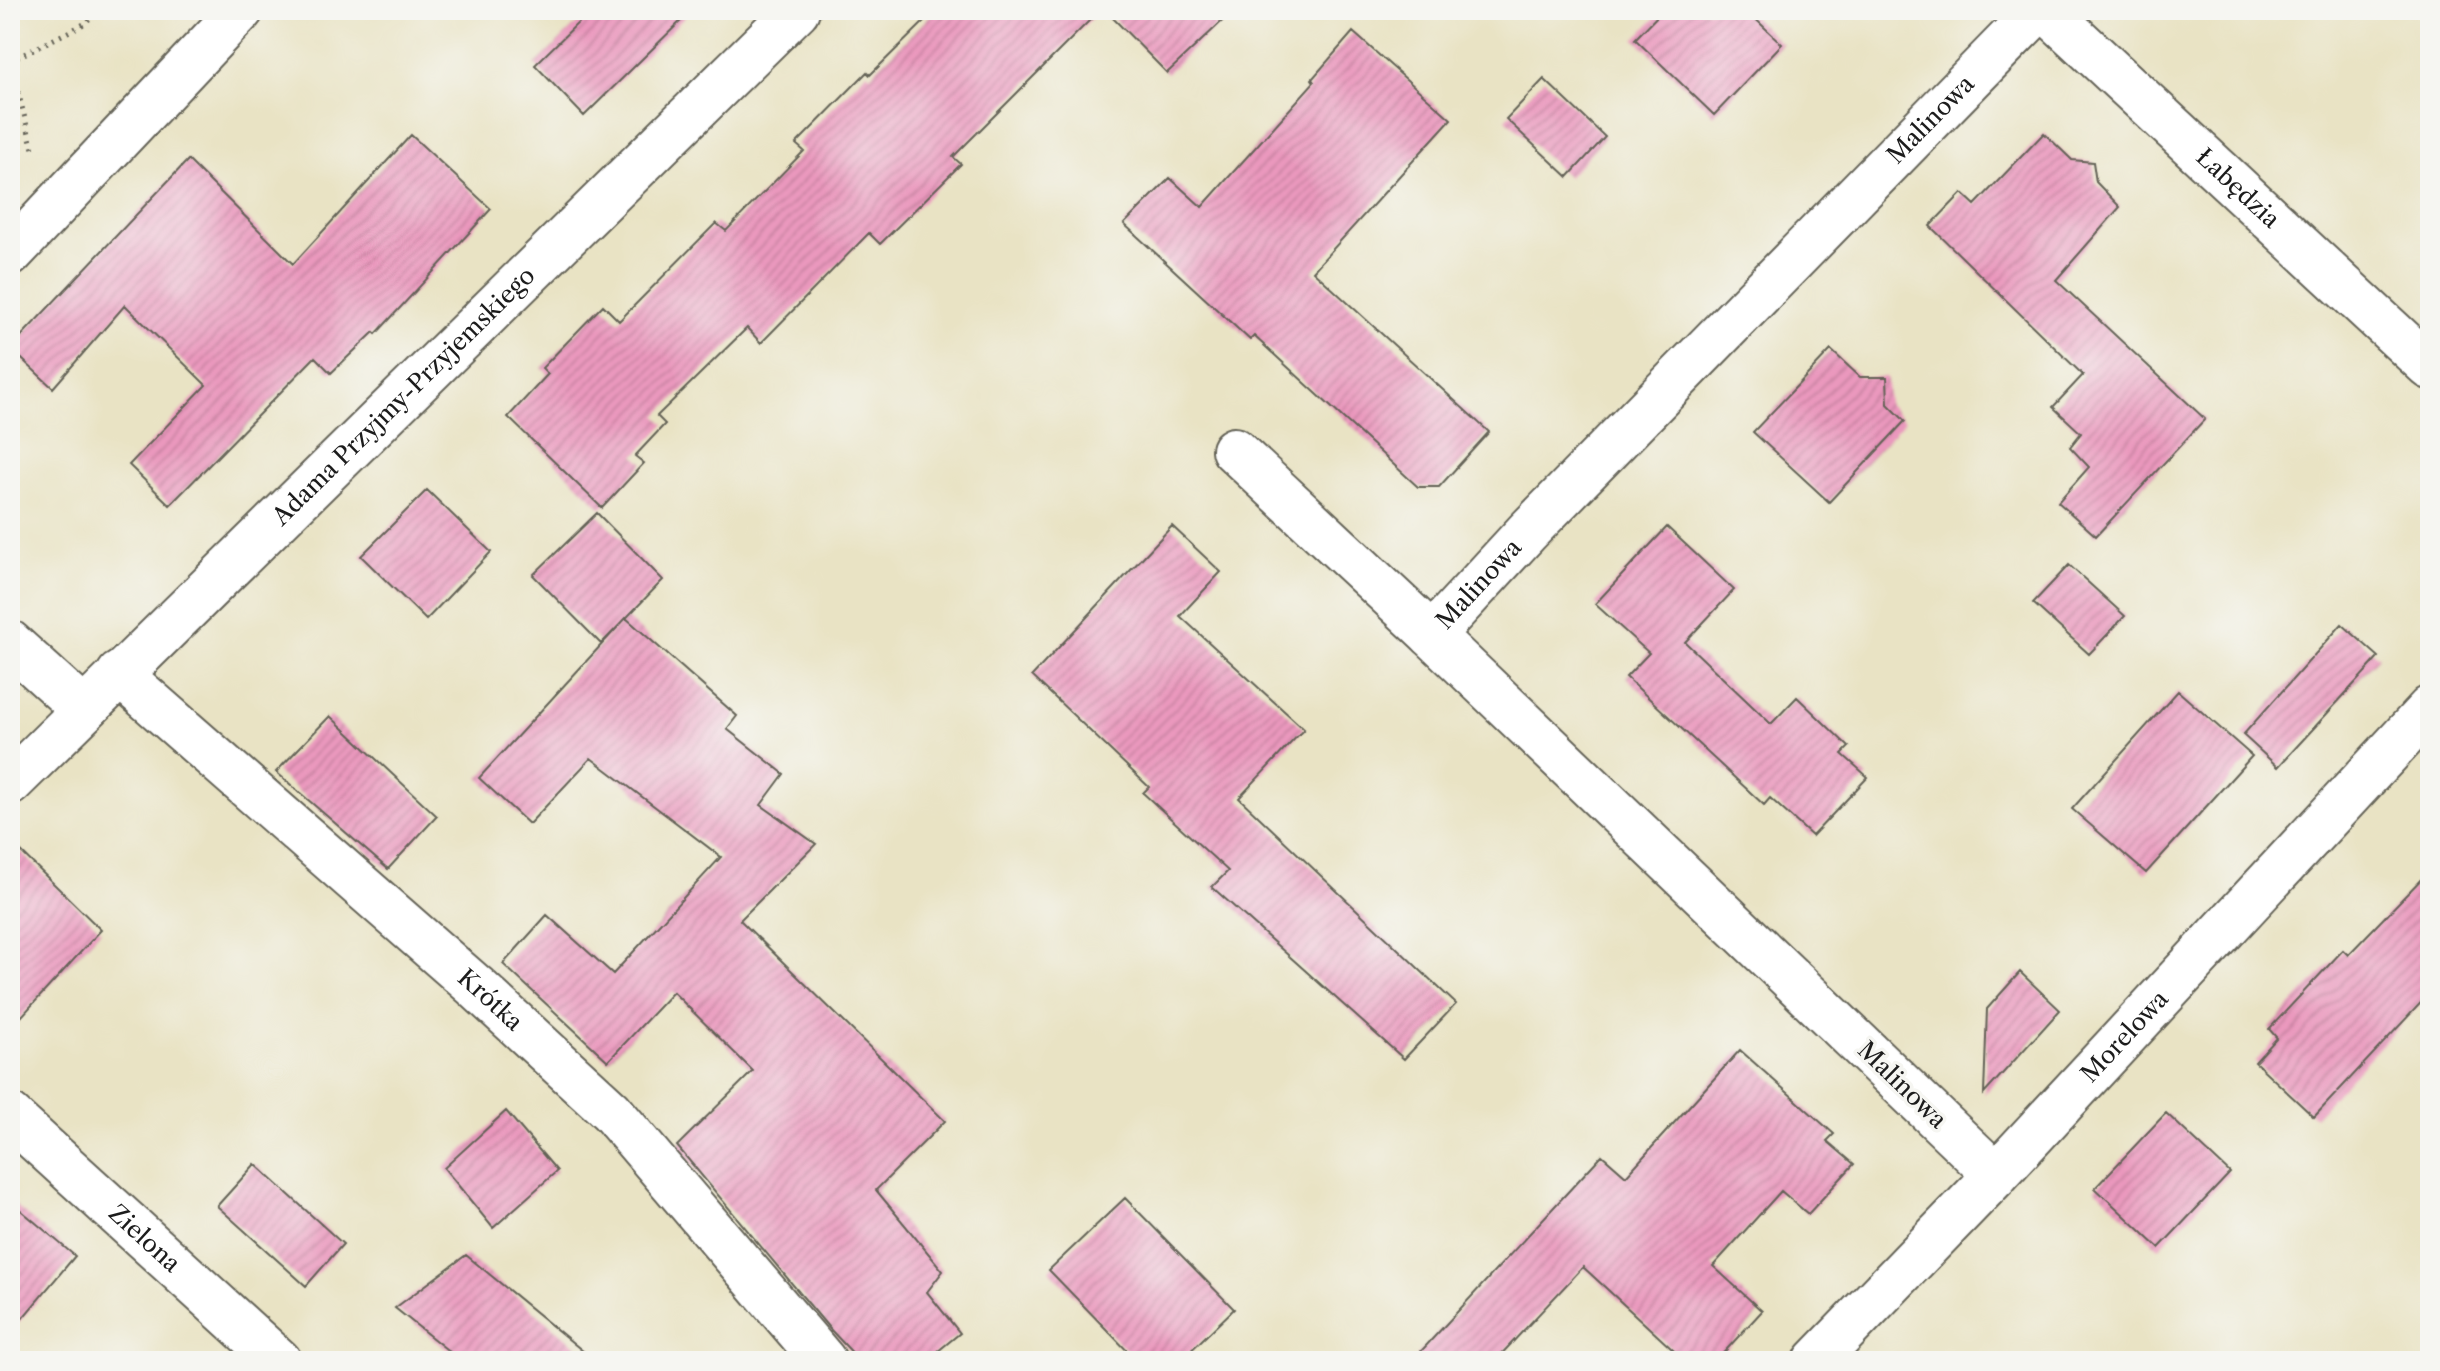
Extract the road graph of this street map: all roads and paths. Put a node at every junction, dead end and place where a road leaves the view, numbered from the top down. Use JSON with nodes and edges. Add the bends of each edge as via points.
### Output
{"nodes":[{"id":1,"x":98,"y":10,"type":"edge"},
{"id":2,"x":241,"y":10,"type":"edge"},
{"id":3,"x":797,"y":10,"type":"edge"},
{"id":4,"x":2038,"y":10,"type":"edge"},
{"id":5,"x":2046,"y":10,"type":"edge"},
{"id":6,"x":10,"y":61,"type":"edge"},
{"id":7,"x":49,"y":212,"type":"junction"},
{"id":8,"x":10,"y":254,"type":"edge"},
{"id":9,"x":2430,"y":367,"type":"edge"},
{"id":10,"x":1234,"y":450,"type":"dead end"},
{"id":11,"x":1432,"y":635,"type":"junction"},
{"id":12,"x":10,"y":643,"type":"edge"},
{"id":13,"x":119,"y":674,"type":"junction"},
{"id":14,"x":2430,"y":708,"type":"edge"},
{"id":15,"x":84,"y":710,"type":"junction"},
{"id":16,"x":10,"y":783,"type":"edge"},
{"id":17,"x":10,"y":1116,"type":"edge"},
{"id":18,"x":1996,"y":1175,"type":"junction"},
{"id":19,"x":279,"y":1361,"type":"edge"},
{"id":20,"x":824,"y":1361,"type":"edge"},
{"id":21,"x":1816,"y":1361,"type":"edge"}],
"edges":[{"from":1,"to":6,"type":"path","via":[[84,24]]},
{"from":2,"to":7,"type":"street"},
{"from":3,"to":13,"type":"street","name":"Adama Przyjmy-Przyjemskiego"},
{"from":4,"to":11,"type":"street","name":"Malinowa"},
{"from":5,"to":9,"type":"street","name":"Łabędzia"},
{"from":6,"to":7,"type":"path"},
{"from":7,"to":8,"type":"street"},
{"from":10,"to":11,"type":"street"},
{"from":11,"to":18,"type":"street","name":"Malinowa"},
{"from":12,"to":15,"type":"street"},
{"from":13,"to":15,"type":"street","name":"Adama Przyjmy-Przyjemskiego"},
{"from":13,"to":20,"type":"street","name":"Krótka","via":[[611,1111]]},
{"from":14,"to":18,"type":"street","name":"Morelowa"},
{"from":15,"to":16,"type":"street","name":"Adama Przyjmy-Przyjemskiego"},
{"from":17,"to":19,"type":"street","name":"Zielona"},
{"from":18,"to":21,"type":"street","name":"Morelowa"}]}
